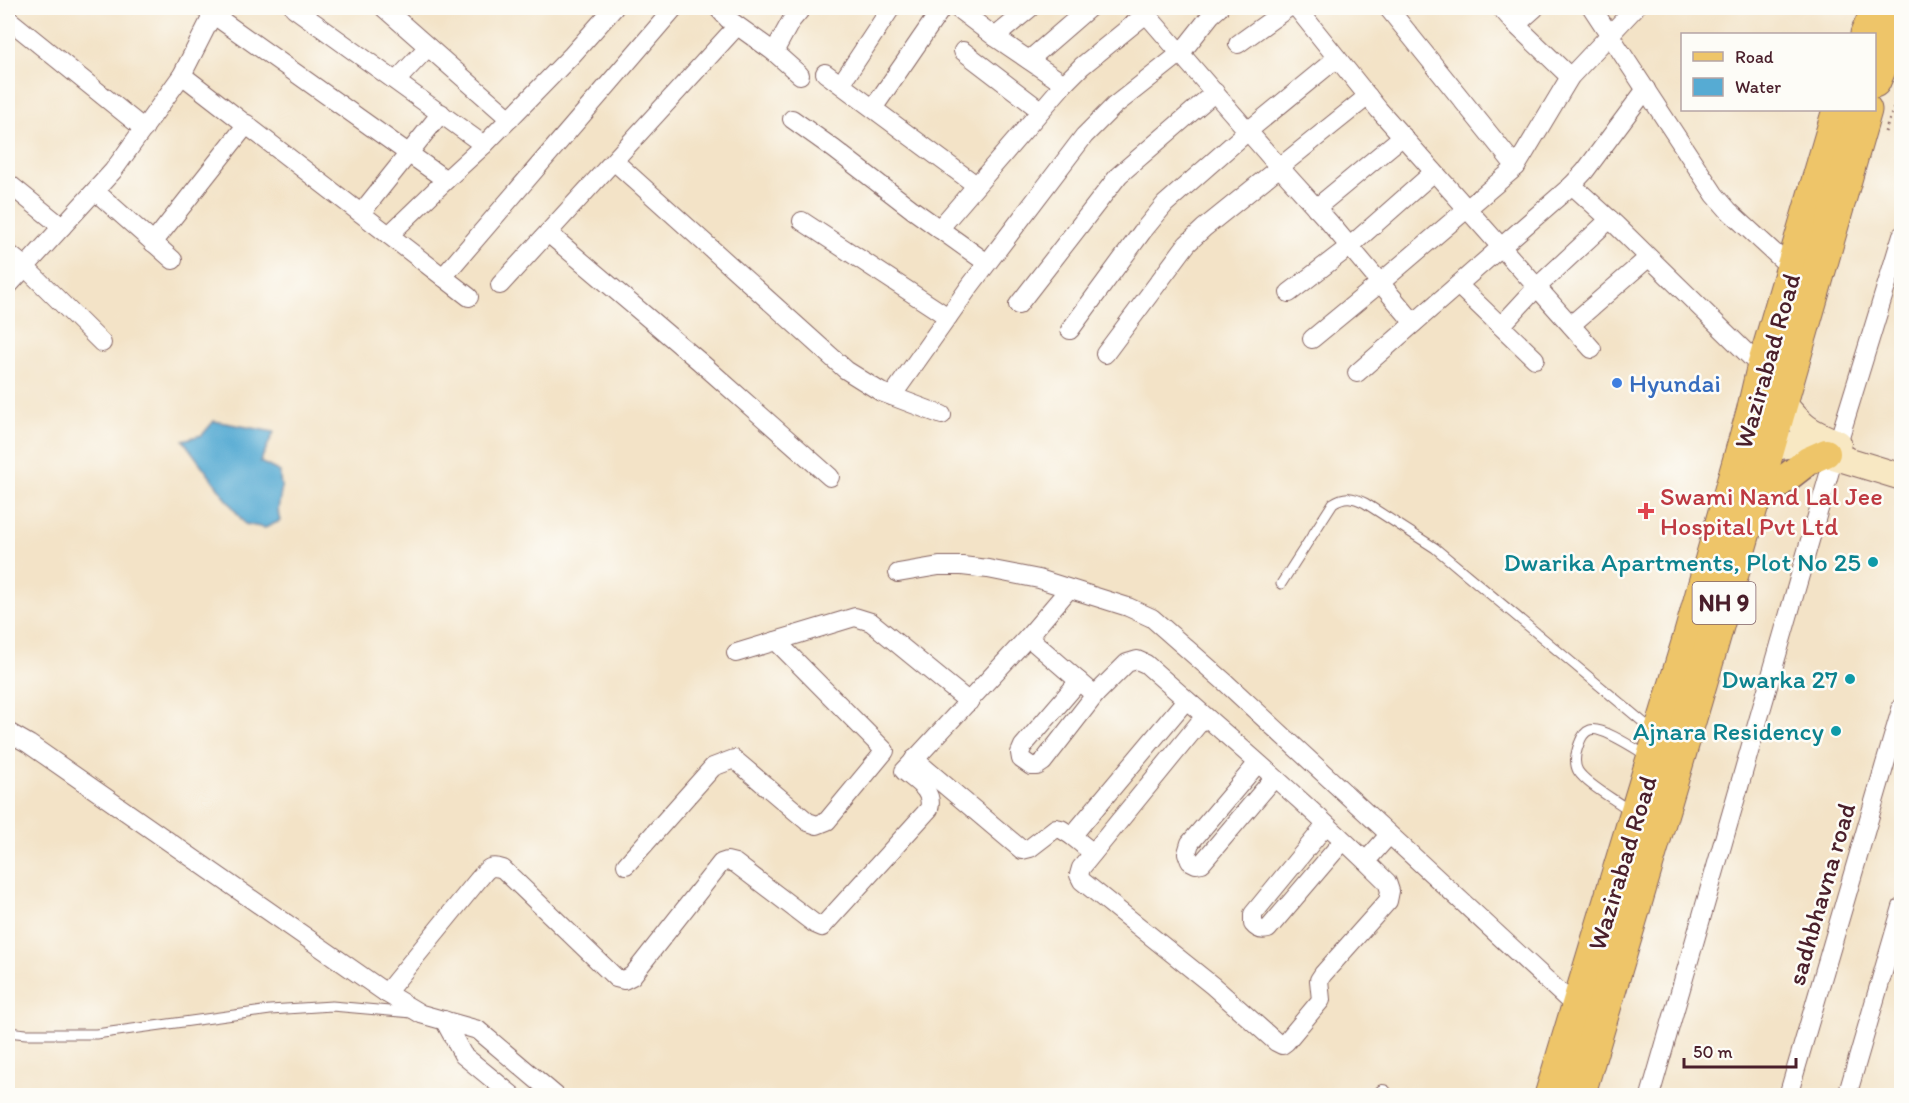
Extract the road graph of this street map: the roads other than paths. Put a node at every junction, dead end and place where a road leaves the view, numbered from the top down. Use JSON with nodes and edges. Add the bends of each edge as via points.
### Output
{"nodes":[{"id":1,"x":294,"y":8,"type":"edge"},
{"id":2,"x":384,"y":8,"type":"edge"},
{"id":3,"x":614,"y":8,"type":"edge"},
{"id":4,"x":674,"y":8,"type":"edge"},
{"id":5,"x":721,"y":8,"type":"edge"},
{"id":6,"x":802,"y":8,"type":"edge"},
{"id":7,"x":891,"y":8,"type":"edge"},
{"id":8,"x":942,"y":8,"type":"edge"},
{"id":9,"x":957,"y":8,"type":"edge"},
{"id":10,"x":1030,"y":8,"type":"edge"},
{"id":11,"x":1089,"y":8,"type":"edge"},
{"id":12,"x":1219,"y":8,"type":"edge"},
{"id":13,"x":1288,"y":8,"type":"edge"},
{"id":14,"x":1297,"y":8,"type":"edge"},
{"id":15,"x":1388,"y":8,"type":"edge"},
{"id":16,"x":1501,"y":8,"type":"edge"},
{"id":17,"x":1535,"y":8,"type":"edge"},
{"id":18,"x":1592,"y":8,"type":"edge"},
{"id":19,"x":1635,"y":8,"type":"edge"},
{"id":20,"x":1879,"y":8,"type":"edge"},
{"id":21,"x":208,"y":11,"type":"edge"},
{"id":22,"x":1144,"y":11,"type":"edge"},
{"id":23,"x":978,"y":13,"type":"edge"},
{"id":24,"x":1902,"y":16,"type":"edge"},
{"id":25,"x":8,"y":19,"type":"edge"},
{"id":26,"x":737,"y":26,"type":"junction"},
{"id":27,"x":1516,"y":26,"type":"junction"},
{"id":28,"x":1610,"y":33,"type":"junction"},
{"id":29,"x":995,"y":37,"type":"junction"},
{"id":30,"x":1238,"y":44,"type":"dead end"},
{"id":31,"x":1876,"y":46,"type":"edge"},
{"id":32,"x":428,"y":47,"type":"junction"},
{"id":33,"x":963,"y":51,"type":"dead end"},
{"id":34,"x":774,"y":52,"type":"junction"},
{"id":35,"x":1181,"y":53,"type":"junction"},
{"id":36,"x":1876,"y":56,"type":"edge"},
{"id":37,"x":1337,"y":58,"type":"junction"},
{"id":38,"x":1029,"y":60,"type":"junction"},
{"id":39,"x":825,"y":73,"type":"dead end"},
{"id":40,"x":182,"y":75,"type":"junction"},
{"id":41,"x":800,"y":75,"type":"dead end"},
{"id":42,"x":1570,"y":77,"type":"junction"},
{"id":43,"x":396,"y":81,"type":"junction"},
{"id":44,"x":841,"y":84,"type":"junction"},
{"id":45,"x":1064,"y":84,"type":"junction"},
{"id":46,"x":1646,"y":89,"type":"junction"},
{"id":47,"x":1215,"y":92,"type":"junction"},
{"id":48,"x":1368,"y":96,"type":"junction"},
{"id":49,"x":874,"y":107,"type":"junction"},
{"id":50,"x":1040,"y":110,"type":"junction"},
{"id":51,"x":1839,"y":111,"type":"edge"},
{"id":52,"x":1865,"y":111,"type":"edge"},
{"id":53,"x":441,"y":113,"type":"junction"},
{"id":54,"x":510,"y":119,"type":"junction"},
{"id":55,"x":792,"y":119,"type":"dead end"},
{"id":56,"x":247,"y":124,"type":"junction"},
{"id":57,"x":144,"y":129,"type":"junction"},
{"id":58,"x":1248,"y":131,"type":"junction"},
{"id":59,"x":1402,"y":136,"type":"junction"},
{"id":60,"x":484,"y":145,"type":"junction"},
{"id":61,"x":409,"y":154,"type":"junction"},
{"id":62,"x":614,"y":161,"type":"junction"},
{"id":63,"x":1516,"y":167,"type":"junction"},
{"id":64,"x":1280,"y":168,"type":"junction"},
{"id":65,"x":1434,"y":172,"type":"junction"},
{"id":66,"x":446,"y":180,"type":"junction"},
{"id":67,"x":8,"y":183,"type":"edge"},
{"id":68,"x":976,"y":185,"type":"junction"},
{"id":69,"x":1572,"y":185,"type":"junction"},
{"id":70,"x":94,"y":191,"type":"junction"},
{"id":71,"x":1316,"y":208,"type":"junction"},
{"id":72,"x":1467,"y":208,"type":"junction"},
{"id":73,"x":361,"y":213,"type":"junction"},
{"id":74,"x":1610,"y":219,"type":"junction"},
{"id":75,"x":802,"y":220,"type":"dead end"},
{"id":76,"x":62,"y":227,"type":"junction"},
{"id":77,"x":939,"y":229,"type":"junction"},
{"id":78,"x":548,"y":234,"type":"junction"},
{"id":79,"x":1902,"y":234,"type":"edge"},
{"id":80,"x":389,"y":235,"type":"junction"},
{"id":81,"x":153,"y":243,"type":"junction"},
{"id":82,"x":1349,"y":247,"type":"junction"},
{"id":83,"x":1503,"y":248,"type":"junction"},
{"id":84,"x":8,"y":253,"type":"edge"},
{"id":85,"x":1648,"y":258,"type":"junction"},
{"id":86,"x":173,"y":260,"type":"dead end"},
{"id":87,"x":987,"y":263,"type":"junction"},
{"id":88,"x":24,"y":267,"type":"junction"},
{"id":89,"x":1793,"y":270,"type":"junction"},
{"id":90,"x":443,"y":277,"type":"junction"},
{"id":91,"x":1380,"y":283,"type":"junction"},
{"id":92,"x":500,"y":285,"type":"dead end"},
{"id":93,"x":1458,"y":285,"type":"junction"},
{"id":94,"x":8,"y":286,"type":"edge"},
{"id":95,"x":1538,"y":287,"type":"junction"},
{"id":96,"x":1289,"y":293,"type":"dead end"},
{"id":97,"x":469,"y":297,"type":"dead end"},
{"id":98,"x":1018,"y":305,"type":"dead end"},
{"id":99,"x":948,"y":317,"type":"junction"},
{"id":100,"x":1414,"y":323,"type":"junction"},
{"id":101,"x":1571,"y":325,"type":"junction"},
{"id":102,"x":1501,"y":326,"type":"junction"},
{"id":103,"x":1070,"y":330,"type":"dead end"},
{"id":104,"x":1312,"y":339,"type":"dead end"},
{"id":105,"x":102,"y":343,"type":"dead end"},
{"id":106,"x":1592,"y":349,"type":"dead end"},
{"id":107,"x":1105,"y":354,"type":"dead end"},
{"id":108,"x":1535,"y":359,"type":"dead end"},
{"id":109,"x":1763,"y":369,"type":"junction"},
{"id":110,"x":1357,"y":373,"type":"dead end"},
{"id":111,"x":892,"y":396,"type":"junction"},
{"id":112,"x":1782,"y":402,"type":"junction"},
{"id":113,"x":942,"y":415,"type":"dead end"},
{"id":114,"x":1768,"y":448,"type":"junction"},
{"id":115,"x":1833,"y":450,"type":"junction"},
{"id":116,"x":1902,"y":462,"type":"edge"},
{"id":117,"x":830,"y":477,"type":"dead end"},
{"id":118,"x":1902,"y":477,"type":"edge"},
{"id":119,"x":1751,"y":506,"type":"junction"},
{"id":120,"x":898,"y":573,"type":"dead end"},
{"id":121,"x":1281,"y":584,"type":"dead end"},
{"id":122,"x":1069,"y":589,"type":"junction"},
{"id":123,"x":1028,"y":637,"type":"junction"},
{"id":124,"x":776,"y":641,"type":"junction"},
{"id":125,"x":736,"y":653,"type":"dead end"},
{"id":126,"x":1079,"y":681,"type":"junction"},
{"id":127,"x":1095,"y":695,"type":"junction"},
{"id":128,"x":1186,"y":700,"type":"junction"},
{"id":129,"x":969,"y":702,"type":"junction"},
{"id":130,"x":1902,"y":706,"type":"edge"},
{"id":131,"x":1205,"y":716,"type":"junction"},
{"id":132,"x":8,"y":732,"type":"edge"},
{"id":133,"x":885,"y":751,"type":"junction"},
{"id":134,"x":1663,"y":758,"type":"junction"},
{"id":135,"x":1257,"y":764,"type":"junction"},
{"id":136,"x":909,"y":765,"type":"junction"},
{"id":137,"x":1274,"y":778,"type":"junction"},
{"id":138,"x":1636,"y":815,"type":"junction"},
{"id":139,"x":1326,"y":825,"type":"junction"},
{"id":140,"x":1389,"y":835,"type":"junction"},
{"id":141,"x":1072,"y":836,"type":"junction"},
{"id":142,"x":1343,"y":841,"type":"junction"},
{"id":143,"x":1093,"y":853,"type":"junction"},
{"id":144,"x":1366,"y":861,"type":"junction"},
{"id":145,"x":626,"y":865,"type":"dead end"},
{"id":146,"x":1902,"y":907,"type":"edge"},
{"id":147,"x":386,"y":993,"type":"junction"},
{"id":148,"x":1578,"y":1009,"type":"junction"},
{"id":149,"x":420,"y":1014,"type":"junction"},
{"id":150,"x":444,"y":1020,"type":"junction"},
{"id":151,"x":8,"y":1032,"type":"edge"},
{"id":152,"x":513,"y":1095,"type":"edge"},
{"id":153,"x":556,"y":1095,"type":"edge"},
{"id":154,"x":1551,"y":1095,"type":"edge"},
{"id":155,"x":1578,"y":1095,"type":"edge"},
{"id":156,"x":1650,"y":1095,"type":"edge"},
{"id":157,"x":1788,"y":1095,"type":"edge"},
{"id":158,"x":1847,"y":1095,"type":"edge"}],
"edges":[{"from":1,"to":43,"type":"street"},
{"from":2,"to":32,"type":"street"},
{"from":3,"to":54,"type":"street"},
{"from":4,"to":90,"type":"street"},
{"from":5,"to":26,"type":"street"},
{"from":6,"to":34,"type":"street"},
{"from":7,"to":44,"type":"street"},
{"from":8,"to":49,"type":"street"},
{"from":9,"to":23,"type":"street"},
{"from":10,"to":29,"type":"street"},
{"from":11,"to":38,"type":"street"},
{"from":12,"to":35,"type":"street"},
{"from":13,"to":30,"type":"street"},
{"from":14,"to":37,"type":"street"},
{"from":15,"to":63,"type":"street"},
{"from":16,"to":27,"type":"street"},
{"from":17,"to":27,"type":"street"},
{"from":18,"to":28,"type":"street"},
{"from":19,"to":28,"type":"street"},
{"from":20,"to":31,"type":"highway"},
{"from":21,"to":40,"type":"street"},
{"from":21,"to":61,"type":"street"},
{"from":22,"to":35,"type":"street"},
{"from":22,"to":45,"type":"street"},
{"from":23,"to":29,"type":"street"},
{"from":24,"to":36,"type":"highway"},
{"from":25,"to":57,"type":"street"},
{"from":26,"to":34,"type":"street"},
{"from":26,"to":62,"type":"street"},
{"from":27,"to":42,"type":"street"},
{"from":28,"to":42,"type":"street"},
{"from":28,"to":46,"type":"street"},
{"from":29,"to":38,"type":"street"},
{"from":32,"to":43,"type":"street"},
{"from":32,"to":54,"type":"street"},
{"from":33,"to":50,"type":"street"},
{"from":34,"to":41,"type":"street"},
{"from":35,"to":47,"type":"street"},
{"from":35,"to":87,"type":"street","via":[[1096,123]]},
{"from":37,"to":48,"type":"street"},
{"from":37,"to":58,"type":"street"},
{"from":38,"to":45,"type":"street"},
{"from":39,"to":44,"type":"street"},
{"from":40,"to":56,"type":"street"},
{"from":40,"to":57,"type":"street"},
{"from":42,"to":63,"type":"street"},
{"from":43,"to":53,"type":"street"},
{"from":44,"to":49,"type":"street"},
{"from":45,"to":50,"type":"street"},
{"from":46,"to":69,"type":"street"},
{"from":46,"to":89,"type":"street","via":[[1715,195]]},
{"from":47,"to":58,"type":"street"},
{"from":47,"to":98,"type":"street","via":[[1119,175]]},
{"from":48,"to":59,"type":"street"},
{"from":48,"to":64,"type":"street"},
{"from":49,"to":68,"type":"street"},
{"from":50,"to":68,"type":"street"},
{"from":51,"to":89,"type":"highway","name":"Wazirabad Road"},
{"from":52,"to":112,"type":"highway","name":"Wazirabad Road","number":"NH 9"},
{"from":53,"to":60,"type":"street"},
{"from":53,"to":61,"type":"street"},
{"from":54,"to":60,"type":"street"},
{"from":55,"to":77,"type":"street"},
{"from":56,"to":73,"type":"street"},
{"from":56,"to":81,"type":"street"},
{"from":57,"to":70,"type":"street"},
{"from":58,"to":64,"type":"street"},
{"from":58,"to":103,"type":"street","via":[[1165,204]]},
{"from":59,"to":65,"type":"street"},
{"from":59,"to":71,"type":"street"},
{"from":60,"to":66,"type":"street"},
{"from":61,"to":66,"type":"street"},
{"from":61,"to":73,"type":"street"},
{"from":62,"to":78,"type":"street"},
{"from":62,"to":111,"type":"street","via":[[846,370]]},
{"from":63,"to":72,"type":"street"},
{"from":64,"to":71,"type":"street"},
{"from":64,"to":107,"type":"street","via":[[1187,244]]},
{"from":65,"to":72,"type":"street"},
{"from":65,"to":82,"type":"street"},
{"from":66,"to":80,"type":"street"},
{"from":67,"to":76,"type":"street"},
{"from":68,"to":77,"type":"street"},
{"from":69,"to":74,"type":"street"},
{"from":69,"to":83,"type":"street"},
{"from":70,"to":76,"type":"street"},
{"from":70,"to":81,"type":"street"},
{"from":71,"to":82,"type":"street"},
{"from":72,"to":83,"type":"street"},
{"from":72,"to":91,"type":"street"},
{"from":73,"to":80,"type":"street"},
{"from":74,"to":85,"type":"street"},
{"from":74,"to":95,"type":"street"},
{"from":75,"to":99,"type":"street"},
{"from":76,"to":88,"type":"street"},
{"from":77,"to":87,"type":"street"},
{"from":78,"to":92,"type":"street"},
{"from":78,"to":117,"type":"street"},
{"from":79,"to":115,"type":"street"},
{"from":80,"to":90,"type":"street"},
{"from":81,"to":86,"type":"street"},
{"from":82,"to":91,"type":"street"},
{"from":82,"to":96,"type":"street"},
{"from":83,"to":93,"type":"street"},
{"from":83,"to":95,"type":"street"},
{"from":84,"to":88,"type":"street"},
{"from":85,"to":101,"type":"street"},
{"from":85,"to":109,"type":"street"},
{"from":87,"to":99,"type":"street"},
{"from":88,"to":94,"type":"street"},
{"from":88,"to":105,"type":"street"},
{"from":89,"to":109,"type":"highway","name":"Wazirabad Road"},
{"from":90,"to":97,"type":"street"},
{"from":91,"to":100,"type":"street"},
{"from":91,"to":104,"type":"street"},
{"from":93,"to":100,"type":"street"},
{"from":93,"to":102,"type":"street"},
{"from":95,"to":101,"type":"street"},
{"from":95,"to":102,"type":"street"},
{"from":99,"to":111,"type":"street"},
{"from":100,"to":110,"type":"street"},
{"from":101,"to":106,"type":"street"},
{"from":102,"to":108,"type":"street"},
{"from":109,"to":134,"type":"highway","name":"Wazirabad Road"},
{"from":111,"to":113,"type":"street"},
{"from":112,"to":114,"type":"highway","name":"Wazirabad Road","number":"NH 9"},
{"from":112,"to":115,"type":"street","via":[[1800,425]]},
{"from":114,"to":115,"type":"street","via":[[1794,444]]},
{"from":114,"to":119,"type":"highway","name":"Wazirabad Road","number":"NH 9"},
{"from":115,"to":116,"type":"street"},
{"from":115,"to":118,"type":"street"},
{"from":115,"to":119,"type":"main road","via":[[1808,461]]},
{"from":115,"to":156,"type":"street"},
{"from":119,"to":134,"type":"highway","name":"Wazirabad Road","number":"NH 9"},
{"from":120,"to":122,"type":"street","via":[[962,566],[1039,579]]},
{"from":121,"to":134,"type":"lane","via":[[1333,503],[1353,497],[1436,548]]},
{"from":122,"to":123,"type":"street"},
{"from":122,"to":140,"type":"street","via":[[1152,618]]},
{"from":123,"to":126,"type":"street"},
{"from":123,"to":129,"type":"street"},
{"from":124,"to":125,"type":"street"},
{"from":124,"to":129,"type":"street","via":[[855,617],[871,622]]},
{"from":124,"to":133,"type":"street"},
{"from":126,"to":127,"type":"street"},
{"from":126,"to":127,"type":"street","via":[[1023,746],[1022,759],[1031,766],[1043,762]]},
{"from":127,"to":128,"type":"street","via":[[1127,663],[1137,660]]},
{"from":128,"to":131,"type":"street"},
{"from":128,"to":141,"type":"street"},
{"from":129,"to":136,"type":"street"},
{"from":130,"to":157,"type":"street","name":"sadhbhavna road"},
{"from":131,"to":135,"type":"street"},
{"from":131,"to":143,"type":"street"},
{"from":132,"to":147,"type":"street"},
{"from":133,"to":136,"type":"street"},
{"from":133,"to":145,"type":"street","via":[[827,820],[817,825],[808,822],[734,759],[713,767]]},
{"from":134,"to":138,"type":"highway","name":"Wazirabad Road"},
{"from":134,"to":138,"type":"lane","via":[[1600,730],[1588,730],[1579,743],[1579,772]]},
{"from":134,"to":155,"type":"highway","name":"Wazirabad Road","number":"NH 9"},
{"from":135,"to":137,"type":"street"},
{"from":135,"to":137,"type":"street","via":[[1190,843],[1190,861],[1202,863]]},
{"from":136,"to":141,"type":"street","via":[[1022,850],[1056,828]]},
{"from":136,"to":147,"type":"street","via":[[929,793],[929,809],[822,927],[735,863],[721,862],[632,976],[624,980],[616,978],[503,869],[494,866],[488,868]]},
{"from":137,"to":139,"type":"street"},
{"from":138,"to":148,"type":"highway","name":"Wazirabad Road"},
{"from":139,"to":142,"type":"street"},
{"from":139,"to":142,"type":"street","via":[[1253,914],[1257,928],[1268,929]]},
{"from":140,"to":144,"type":"street"},
{"from":140,"to":148,"type":"street"},
{"from":141,"to":143,"type":"street"},
{"from":142,"to":144,"type":"street"},
{"from":143,"to":144,"type":"street","via":[[1081,868],[1082,881],[1282,1045],[1321,1000],[1319,984],[1323,974],[1388,901],[1387,882]]},
{"from":146,"to":158,"type":"street"},
{"from":147,"to":149,"type":"street"},
{"from":148,"to":154,"type":"highway","name":"Wazirabad Road"},
{"from":149,"to":150,"type":"street"},
{"from":149,"to":151,"type":"lane","via":[[332,1006],[270,1010],[96,1034]]},
{"from":150,"to":152,"type":"street","via":[[463,1055]]},
{"from":150,"to":153,"type":"street","via":[[478,1030]]}]}
